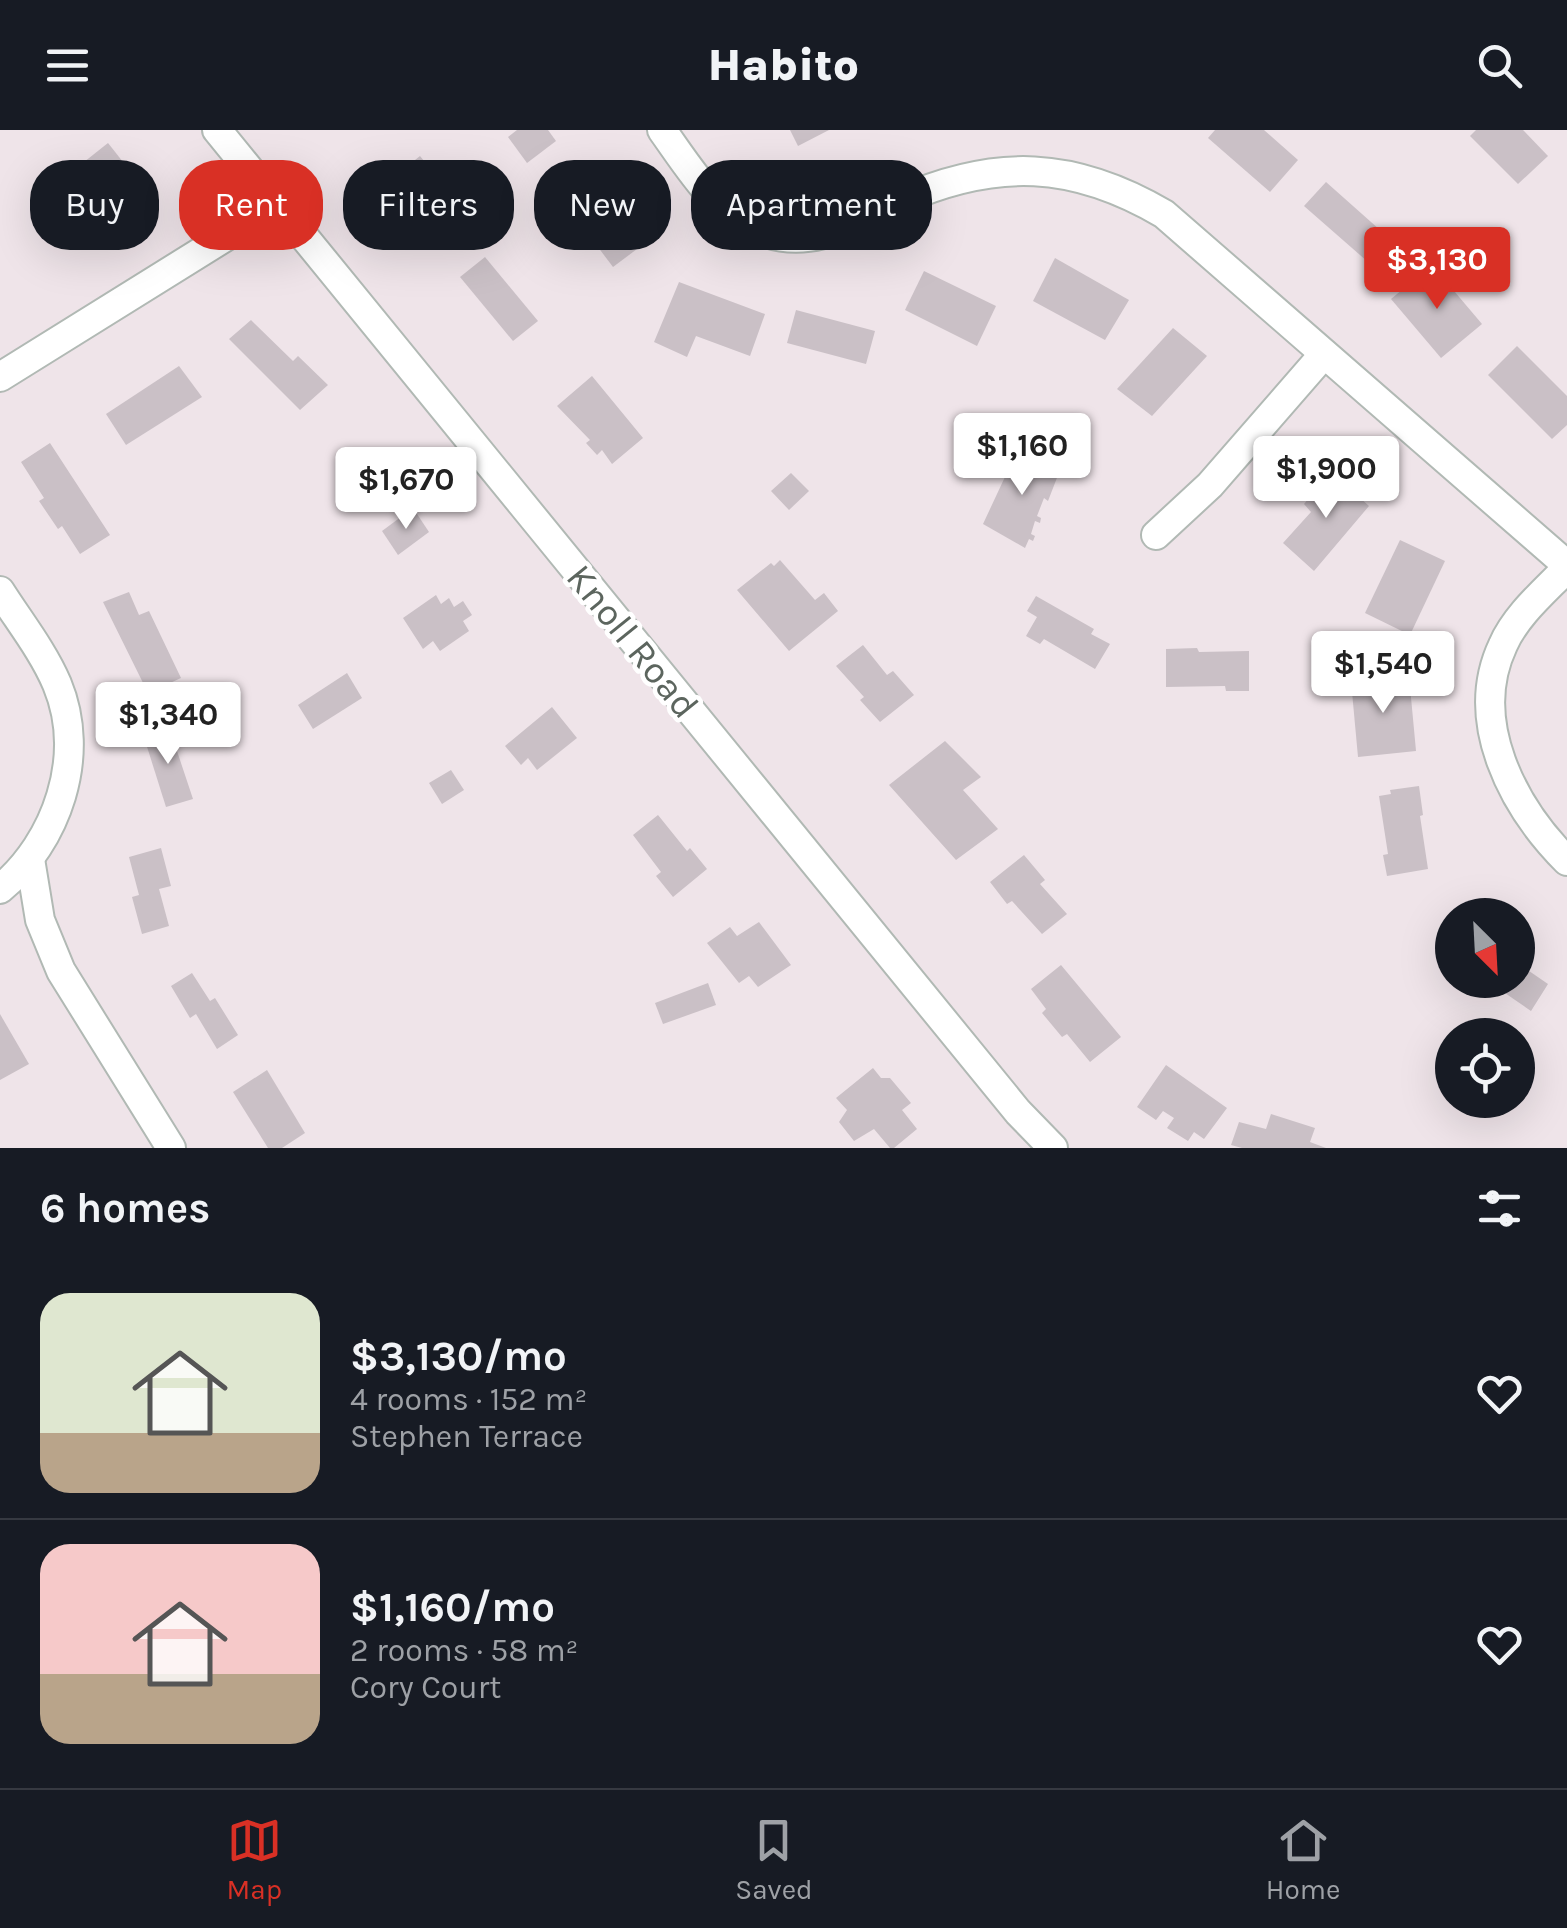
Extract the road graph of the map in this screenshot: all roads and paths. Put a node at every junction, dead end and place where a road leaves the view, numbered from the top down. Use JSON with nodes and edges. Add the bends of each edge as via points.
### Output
{"nodes":[{"id":1,"x":217,"y":130,"type":"edge"},
{"id":2,"x":662,"y":130,"type":"edge"},
{"id":3,"x":242,"y":160,"type":"edge"},
{"id":4,"x":204,"y":250,"type":"edge"},
{"id":5,"x":315,"y":250,"type":"edge"},
{"id":6,"x":1324,"y":354,"type":"junction"},
{"id":7,"x":0,"y":377,"type":"edge"},
{"id":8,"x":1156,"y":535,"type":"dead end"},
{"id":9,"x":1567,"y":566,"type":"edge"},
{"id":10,"x":0,"y":590,"type":"edge"},
{"id":11,"x":30,"y":859,"type":"junction"},
{"id":12,"x":1567,"y":861,"type":"edge"},
{"id":13,"x":0,"y":890,"type":"edge"},
{"id":14,"x":170,"y":1148,"type":"edge"},
{"id":15,"x":1054,"y":1148,"type":"edge"}],
"edges":[{"from":1,"to":3,"type":"street","name":"Knoll Road"},
{"from":2,"to":6,"type":"street","via":[[716,201],[739,220],[780,236],[835,232],[945,182],[980,174],[1062,172],[1098,181],[1164,214]]},
{"from":4,"to":7,"type":"street"},
{"from":5,"to":15,"type":"street","name":"Knoll Road","via":[[1005,1097]]},
{"from":6,"to":8,"type":"street","via":[[1210,485]]},
{"from":6,"to":9,"type":"street"},
{"from":9,"to":12,"type":"street","via":[[1503,643],[1490,703],[1511,786]]},
{"from":10,"to":11,"type":"street","via":[[50,670],[68,730],[57,810]]},
{"from":11,"to":13,"type":"street"},
{"from":11,"to":14,"type":"street","via":[[40,920],[61,971]]}]}
